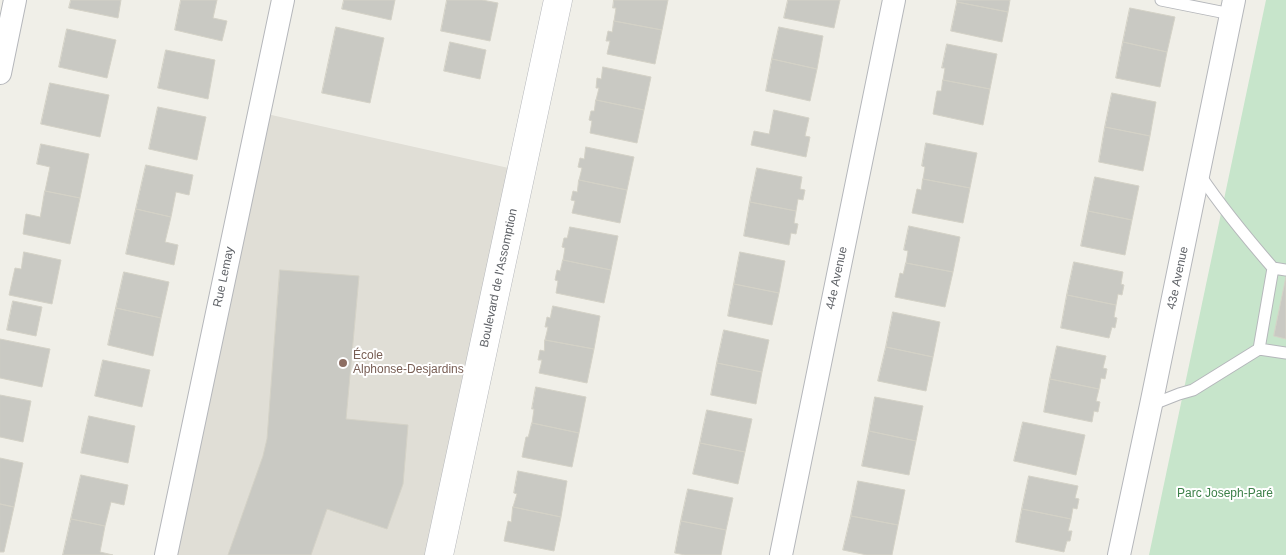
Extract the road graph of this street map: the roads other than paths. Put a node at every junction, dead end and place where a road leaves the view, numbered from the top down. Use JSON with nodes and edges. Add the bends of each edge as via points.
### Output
{"nodes":[{"id":1,"x":15,"y":0,"type":"edge"},
{"id":2,"x":283,"y":0,"type":"edge"},
{"id":3,"x":558,"y":0,"type":"edge"},
{"id":4,"x":894,"y":0,"type":"edge"},
{"id":5,"x":1161,"y":0,"type":"edge"},
{"id":6,"x":1233,"y":7,"type":"edge"},
{"id":7,"x":0,"y":73,"type":"edge"},
{"id":8,"x":1199,"y":174,"type":"junction"},
{"id":9,"x":1273,"y":268,"type":"junction"},
{"id":10,"x":1286,"y":270,"type":"edge"},
{"id":11,"x":1259,"y":349,"type":"junction"},
{"id":12,"x":1286,"y":353,"type":"edge"},
{"id":13,"x":1151,"y":405,"type":"junction"},
{"id":14,"x":166,"y":555,"type":"edge"},
{"id":15,"x":439,"y":555,"type":"edge"},
{"id":16,"x":781,"y":555,"type":"edge"},
{"id":17,"x":1119,"y":555,"type":"edge"}],
"edges":[{"from":1,"to":7,"type":"street"},
{"from":2,"to":14,"type":"street","name":"Rue Lemay"},
{"from":3,"to":15,"type":"street","name":"Boulevard de l'Assomption"},
{"from":4,"to":16,"type":"street","name":"44e Avenue"},
{"from":5,"to":6,"type":"lane"},
{"from":6,"to":8,"type":"street","name":"43e Avenue"},
{"from":8,"to":9,"type":"lane","via":[[1235,224]]},
{"from":8,"to":13,"type":"street","name":"43e Avenue"},
{"from":9,"to":10,"type":"lane"},
{"from":9,"to":11,"type":"lane"},
{"from":11,"to":12,"type":"lane"},
{"from":11,"to":13,"type":"lane","via":[[1192,390]]},
{"from":13,"to":17,"type":"street","name":"43e Avenue"}]}
